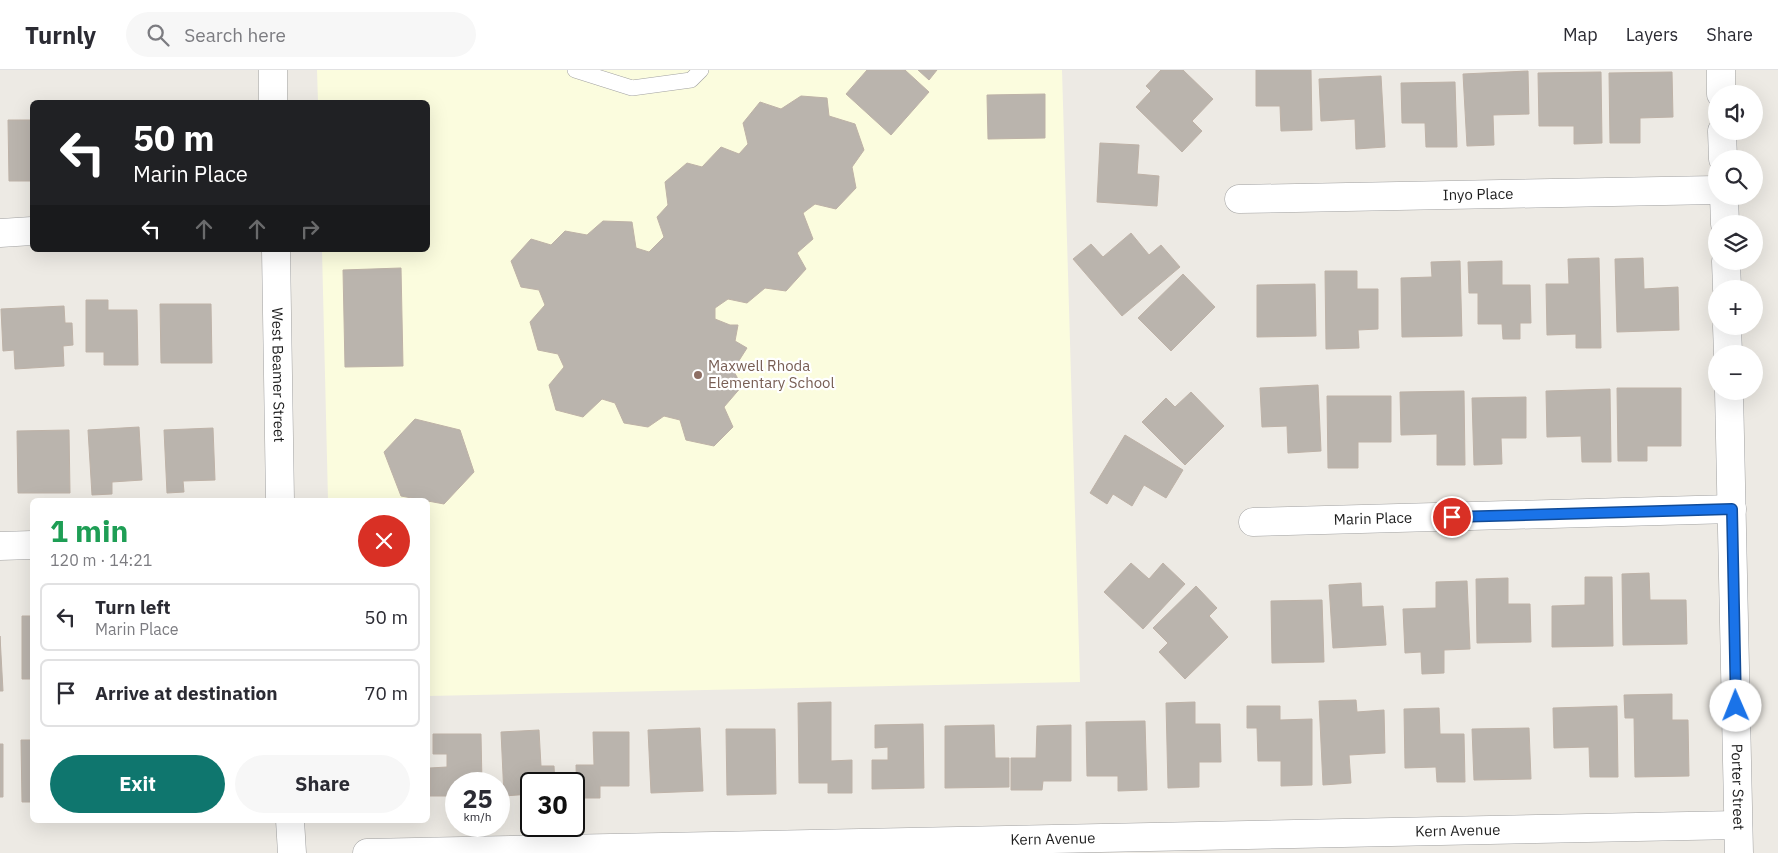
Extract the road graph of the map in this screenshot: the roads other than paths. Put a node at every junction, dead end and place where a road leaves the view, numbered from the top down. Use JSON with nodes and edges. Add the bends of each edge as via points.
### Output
{"nodes":[{"id":1,"x":273,"y":70,"type":"edge"},
{"id":2,"x":574,"y":70,"type":"edge"},
{"id":3,"x":701,"y":70,"type":"edge"},
{"id":4,"x":1721,"y":70,"type":"edge"},
{"id":5,"x":1721,"y":85,"type":"edge"},
{"id":6,"x":273,"y":100,"type":"edge"},
{"id":7,"x":1708,"y":190,"type":"edge"},
{"id":8,"x":1239,"y":199,"type":"dead end"},
{"id":9,"x":0,"y":232,"type":"edge"},
{"id":10,"x":30,"y":232,"type":"edge"},
{"id":11,"x":276,"y":252,"type":"edge"},
{"id":12,"x":1729,"y":400,"type":"edge"},
{"id":13,"x":280,"y":498,"type":"edge"},
{"id":14,"x":1732,"y":509,"type":"junction"},
{"id":15,"x":1253,"y":522,"type":"dead end"},
{"id":16,"x":30,"y":545,"type":"edge"},
{"id":17,"x":0,"y":546,"type":"edge"},
{"id":18,"x":290,"y":823,"type":"edge"},
{"id":19,"x":1738,"y":825,"type":"junction"},
{"id":20,"x":898,"y":847,"type":"edge"},
{"id":21,"x":292,"y":853,"type":"edge"},
{"id":22,"x":367,"y":853,"type":"edge"},
{"id":23,"x":1739,"y":853,"type":"edge"}],
"edges":[{"from":1,"to":6,"type":"street"},
{"from":2,"to":3,"type":"lane","via":[[632,88],[691,80]]},
{"from":4,"to":5,"type":"street"},
{"from":7,"to":8,"type":"street","name":"Inyo Place"},
{"from":9,"to":10,"type":"street"},
{"from":11,"to":13,"type":"street","name":"West Beamer Street"},
{"from":12,"to":14,"type":"street","name":"Porter Street"},
{"from":14,"to":15,"type":"street","name":"Marin Place"},
{"from":14,"to":19,"type":"street","name":"Porter Street"},
{"from":16,"to":17,"type":"street"},
{"from":18,"to":21,"type":"street"},
{"from":19,"to":20,"type":"street","name":"Kern Avenue"},
{"from":19,"to":23,"type":"street","name":"Porter Street"},
{"from":20,"to":22,"type":"street","name":"Kern Avenue"}]}
